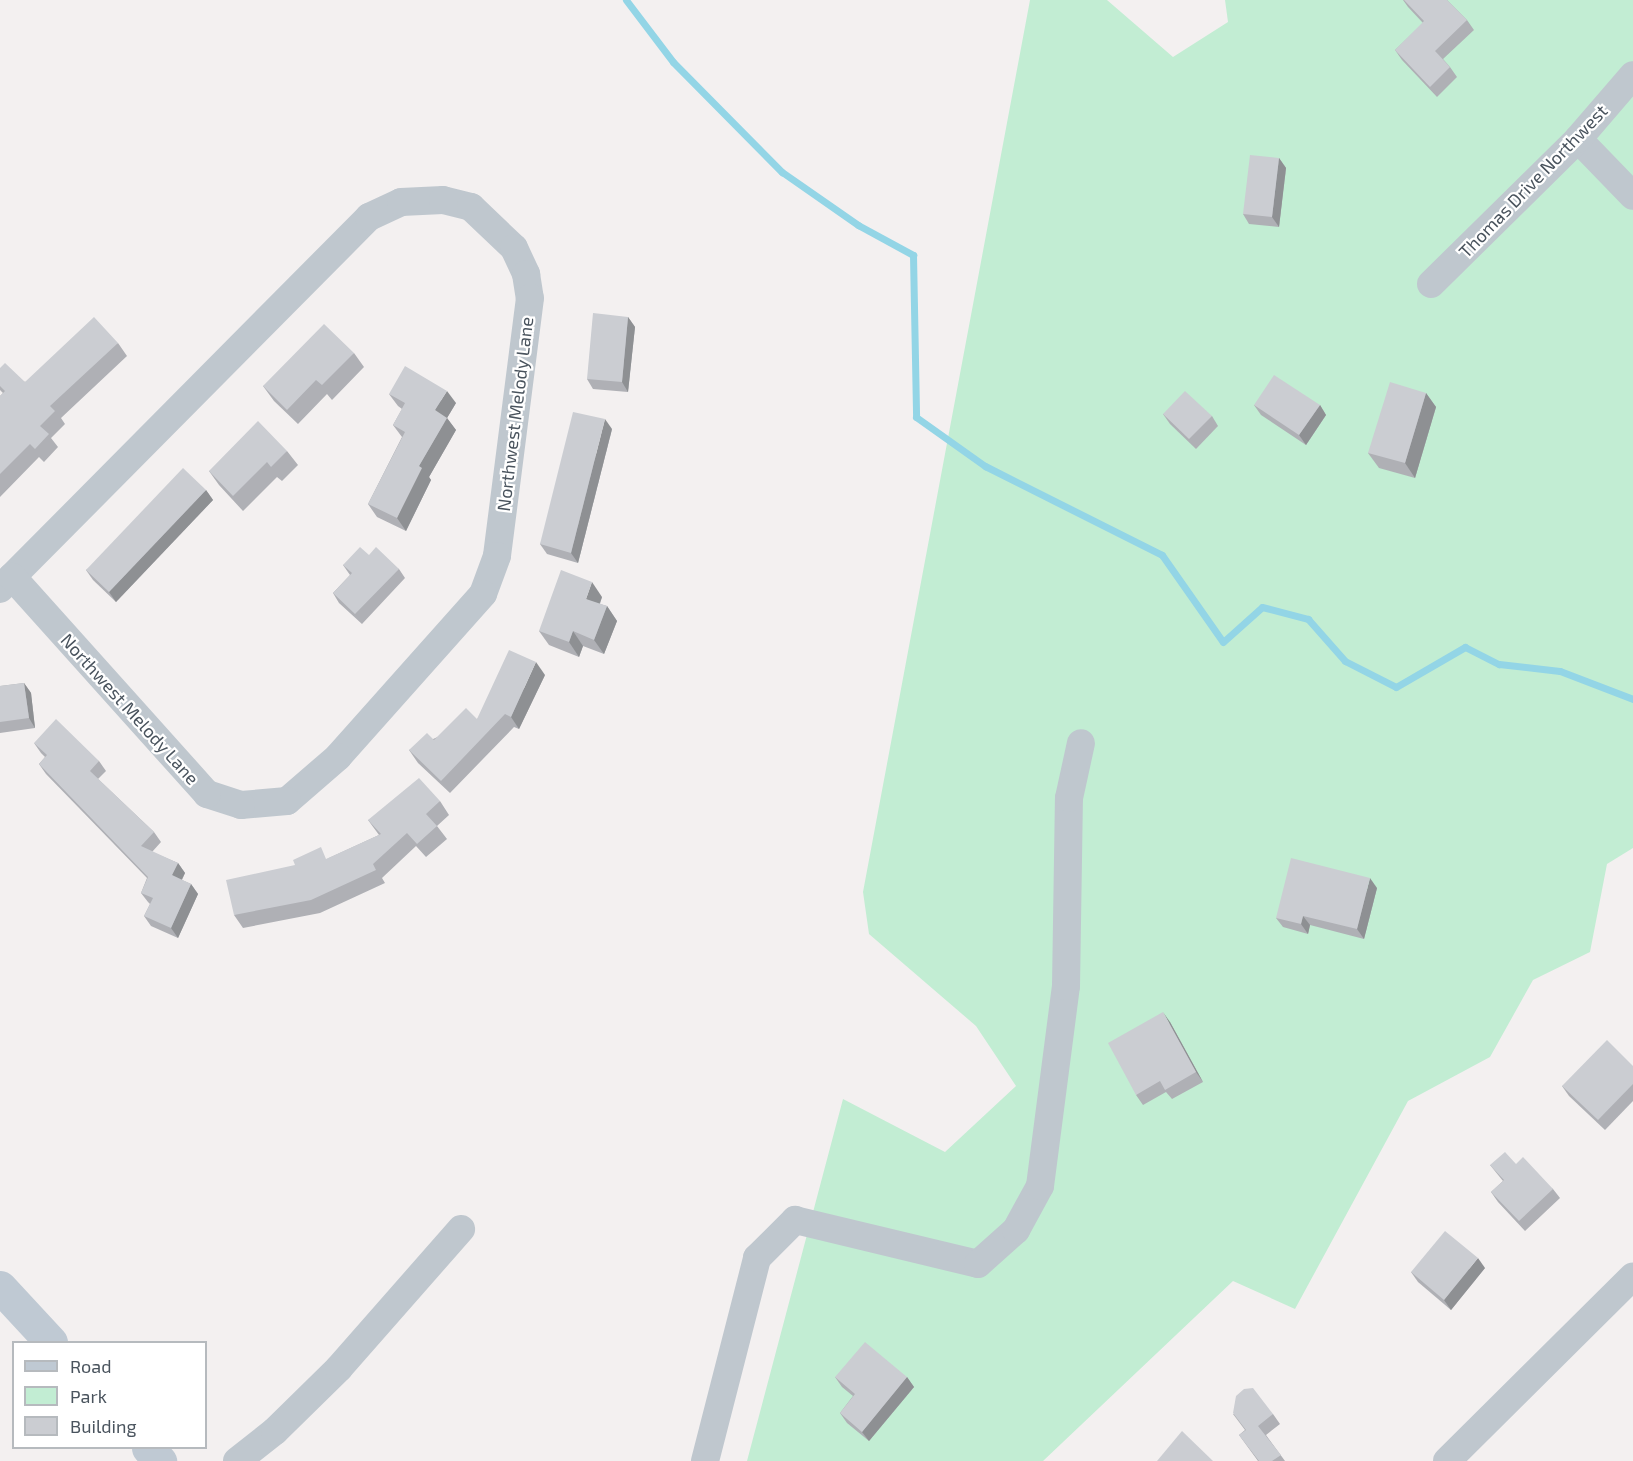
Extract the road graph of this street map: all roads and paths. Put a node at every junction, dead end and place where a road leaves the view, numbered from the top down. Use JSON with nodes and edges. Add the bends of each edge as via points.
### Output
{"nodes":[{"id":1,"x":1633,"y":75,"type":"edge"},
{"id":2,"x":1578,"y":139,"type":"junction"},
{"id":3,"x":1633,"y":196,"type":"edge"},
{"id":4,"x":1431,"y":284,"type":"dead end"},
{"id":5,"x":6,"y":583,"type":"edge"},
{"id":6,"x":1081,"y":744,"type":"dead end"},
{"id":7,"x":461,"y":1229,"type":"dead end"},
{"id":8,"x":1633,"y":1276,"type":"edge"},
{"id":9,"x":0,"y":1287,"type":"edge"},
{"id":10,"x":50,"y":1341,"type":"edge"},
{"id":11,"x":149,"y":1449,"type":"edge"},
{"id":12,"x":160,"y":1461,"type":"edge"},
{"id":13,"x":237,"y":1461,"type":"edge"},
{"id":14,"x":705,"y":1461,"type":"edge"},
{"id":15,"x":1447,"y":1461,"type":"edge"}],
"edges":[{"from":1,"to":2,"type":"street","name":"Thomas Drive Northwest"},
{"from":2,"to":3,"type":"street"},
{"from":2,"to":4,"type":"street","name":"Thomas Drive Northwest"},
{"from":5,"to":5,"type":"street","name":"Northwest Melody Lane","via":[[207,794],[241,805],[287,801],[338,757],[483,594],[497,556],[530,298],[526,274],[514,248],[471,207],[443,200],[401,202],[369,217]]},
{"from":6,"to":14,"type":"street","via":[[1069,798],[1066,986],[1040,1186],[1016,1230],[978,1264],[795,1220],[757,1258]]},
{"from":7,"to":13,"type":"street","via":[[339,1368],[275,1431]]},
{"from":8,"to":15,"type":"street"},
{"from":9,"to":10,"type":"main road"},
{"from":11,"to":12,"type":"main road"}]}
